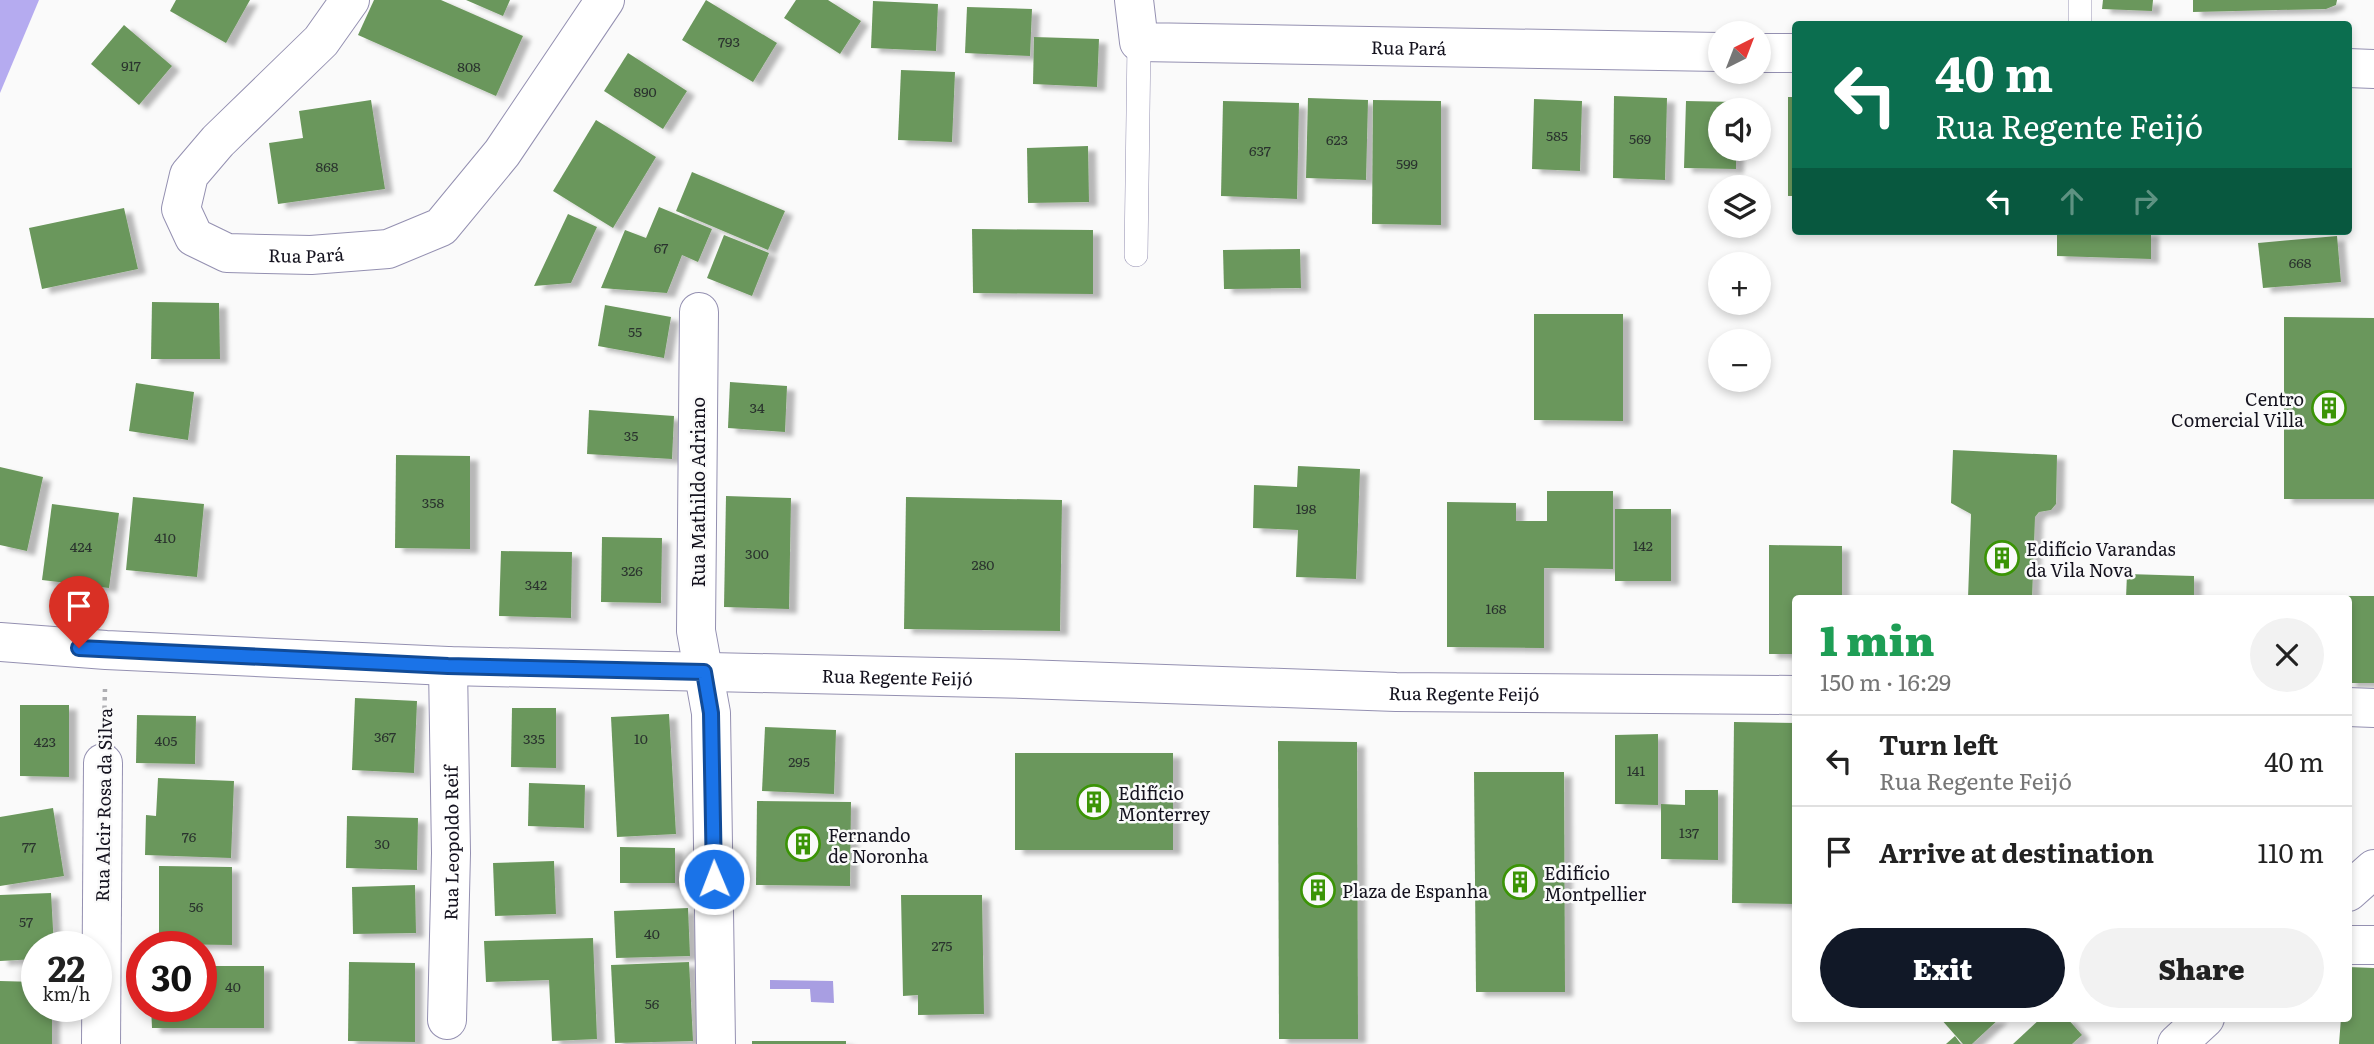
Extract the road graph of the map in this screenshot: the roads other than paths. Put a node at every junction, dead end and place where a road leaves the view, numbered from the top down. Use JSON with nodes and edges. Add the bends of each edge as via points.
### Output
{"nodes":[{"id":1,"x":350,"y":0,"type":"edge"},
{"id":2,"x":605,"y":0,"type":"edge"},
{"id":3,"x":1134,"y":0,"type":"edge"},
{"id":4,"x":2080,"y":0,"type":"edge"},
{"id":5,"x":2080,"y":21,"type":"edge"},
{"id":6,"x":1139,"y":42,"type":"junction"},
{"id":7,"x":1708,"y":52,"type":"edge"},
{"id":8,"x":1771,"y":53,"type":"edge"},
{"id":9,"x":1792,"y":53,"type":"edge"},
{"id":10,"x":2352,"y":68,"type":"edge"},
{"id":11,"x":2374,"y":69,"type":"edge"},
{"id":12,"x":1136,"y":255,"type":"dead end"},
{"id":13,"x":699,"y":312,"type":"dead end"},
{"id":14,"x":0,"y":642,"type":"edge"},
{"id":15,"x":448,"y":666,"type":"junction"},
{"id":16,"x":704,"y":672,"type":"junction"},
{"id":17,"x":1792,"y":695,"type":"edge"},
{"id":18,"x":2352,"y":707,"type":"edge"},
{"id":19,"x":2374,"y":708,"type":"edge"},
{"id":20,"x":103,"y":763,"type":"road end"},
{"id":21,"x":2374,"y":869,"type":"edge"},
{"id":22,"x":2352,"y":888,"type":"edge"},
{"id":23,"x":2352,"y":945,"type":"edge"},
{"id":24,"x":2374,"y":945,"type":"edge"},
{"id":25,"x":447,"y":1020,"type":"dead end"},
{"id":26,"x":2201,"y":1022,"type":"edge"},
{"id":27,"x":101,"y":1044,"type":"edge"},
{"id":28,"x":716,"y":1044,"type":"edge"},
{"id":29,"x":2177,"y":1044,"type":"edge"}],
"edges":[{"from":1,"to":2,"type":"street","name":"Rua Pará","via":[[321,41],[189,175],[181,209],[194,237],[228,253],[312,255],[388,248],[441,227],[502,153]]},
{"from":3,"to":6,"type":"street"},
{"from":4,"to":5,"type":"lane"},
{"from":6,"to":7,"type":"street","name":"Rua Pará"},
{"from":6,"to":12,"type":"lane"},
{"from":8,"to":9,"type":"street"},
{"from":10,"to":11,"type":"street"},
{"from":13,"to":16,"type":"street","name":"Rua Mathildo Adriano","via":[[696,631]]},
{"from":14,"to":15,"type":"street","name":"Rua Regente Feijó"},
{"from":15,"to":16,"type":"street","name":"Rua Regente Feijó"},
{"from":15,"to":25,"type":"street","name":"Rua Leopoldo Reif","via":[[451,853]]},
{"from":16,"to":17,"type":"street","name":"Rua Regente Feijó","via":[[1422,692]]},
{"from":16,"to":28,"type":"street","name":"Rua Mathildo Adriano","via":[[711,713]]},
{"from":18,"to":19,"type":"street"},
{"from":20,"to":27,"type":"street","name":"Rua Alcir Rosa da Silva"},
{"from":21,"to":22,"type":"street"},
{"from":23,"to":24,"type":"street"},
{"from":26,"to":29,"type":"street"}]}
